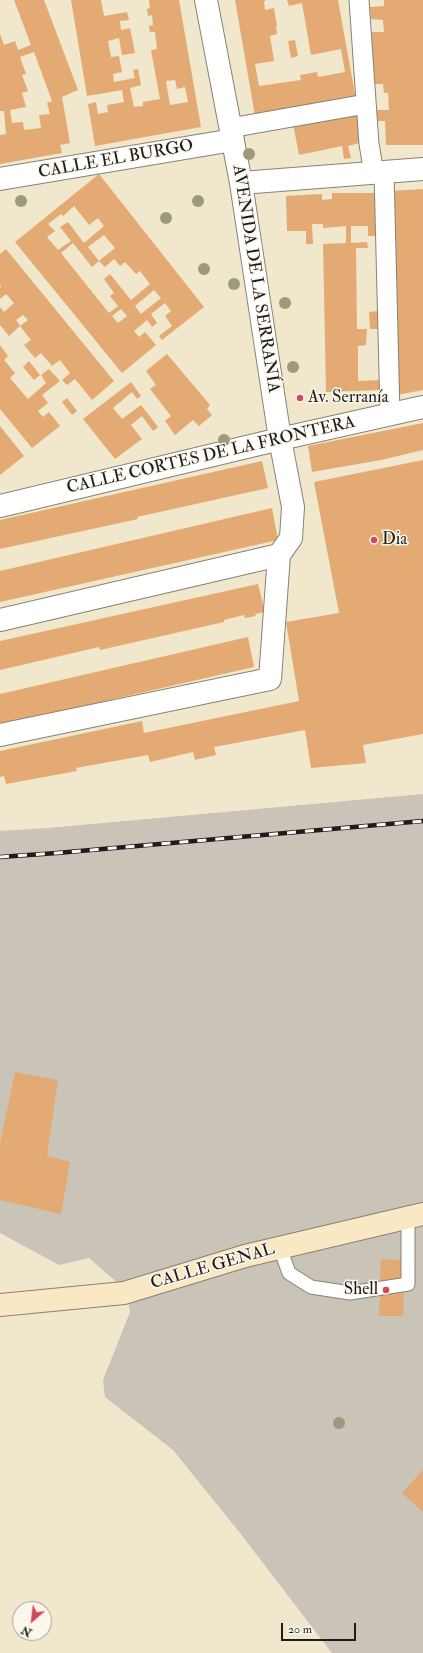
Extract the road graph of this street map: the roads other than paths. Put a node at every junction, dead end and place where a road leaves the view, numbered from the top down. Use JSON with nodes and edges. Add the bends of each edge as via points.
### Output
{"nodes":[{"id":1,"x":206,"y":0,"type":"edge"},
{"id":2,"x":359,"y":0,"type":"edge"},
{"id":3,"x":366,"y":104,"type":"junction"},
{"id":4,"x":232,"y":134,"type":"junction"},
{"id":5,"x":423,"y":168,"type":"edge"},
{"id":6,"x":379,"y":172,"type":"junction"},
{"id":7,"x":0,"y":179,"type":"edge"},
{"id":8,"x":241,"y":183,"type":"junction"},
{"id":9,"x":423,"y":407,"type":"edge"},
{"id":10,"x":390,"y":414,"type":"junction"},
{"id":11,"x":280,"y":439,"type":"junction"},
{"id":12,"x":0,"y":506,"type":"edge"},
{"id":13,"x":279,"y":555,"type":"junction"},
{"id":14,"x":0,"y":620,"type":"edge"},
{"id":15,"x":0,"y":735,"type":"edge"},
{"id":16,"x":416,"y":1216,"type":"edge"},
{"id":17,"x":280,"y":1248,"type":"junction"},
{"id":18,"x":0,"y":1305,"type":"edge"}],
"edges":[{"from":1,"to":4,"type":"street","name":"AVENIDA DE LA SERRANÍA"},
{"from":2,"to":3,"type":"street"},
{"from":3,"to":4,"type":"street"},
{"from":3,"to":6,"type":"street","via":[[369,144]]},
{"from":4,"to":7,"type":"street","name":"CALLE EL BURGO"},
{"from":4,"to":8,"type":"street","name":"AVENIDA DE LA SERRANÍA"},
{"from":5,"to":6,"type":"street"},
{"from":6,"to":8,"type":"street"},
{"from":6,"to":10,"type":"street"},
{"from":8,"to":11,"type":"street","name":"AVENIDA DE LA SERRANÍA"},
{"from":9,"to":10,"type":"street","name":"CALLE CORTES DE LA FRONTERA"},
{"from":10,"to":11,"type":"street","name":"CALLE CORTES DE LA FRONTERA"},
{"from":11,"to":12,"type":"street","name":"CALLE CORTES DE LA FRONTERA"},
{"from":11,"to":13,"type":"street","name":"AVENIDA DE LA SERRANÍA","via":[[293,507],[290,538]]},
{"from":13,"to":14,"type":"street"},
{"from":13,"to":15,"type":"street","via":[[270,679]]},
{"from":16,"to":17,"type":"main road","name":"CALLE GENAL"},
{"from":16,"to":17,"type":"lane","via":[[408,1284],[350,1293],[310,1287],[289,1273]]},
{"from":17,"to":18,"type":"main road","name":"CALLE GENAL","via":[[124,1294]]}]}
